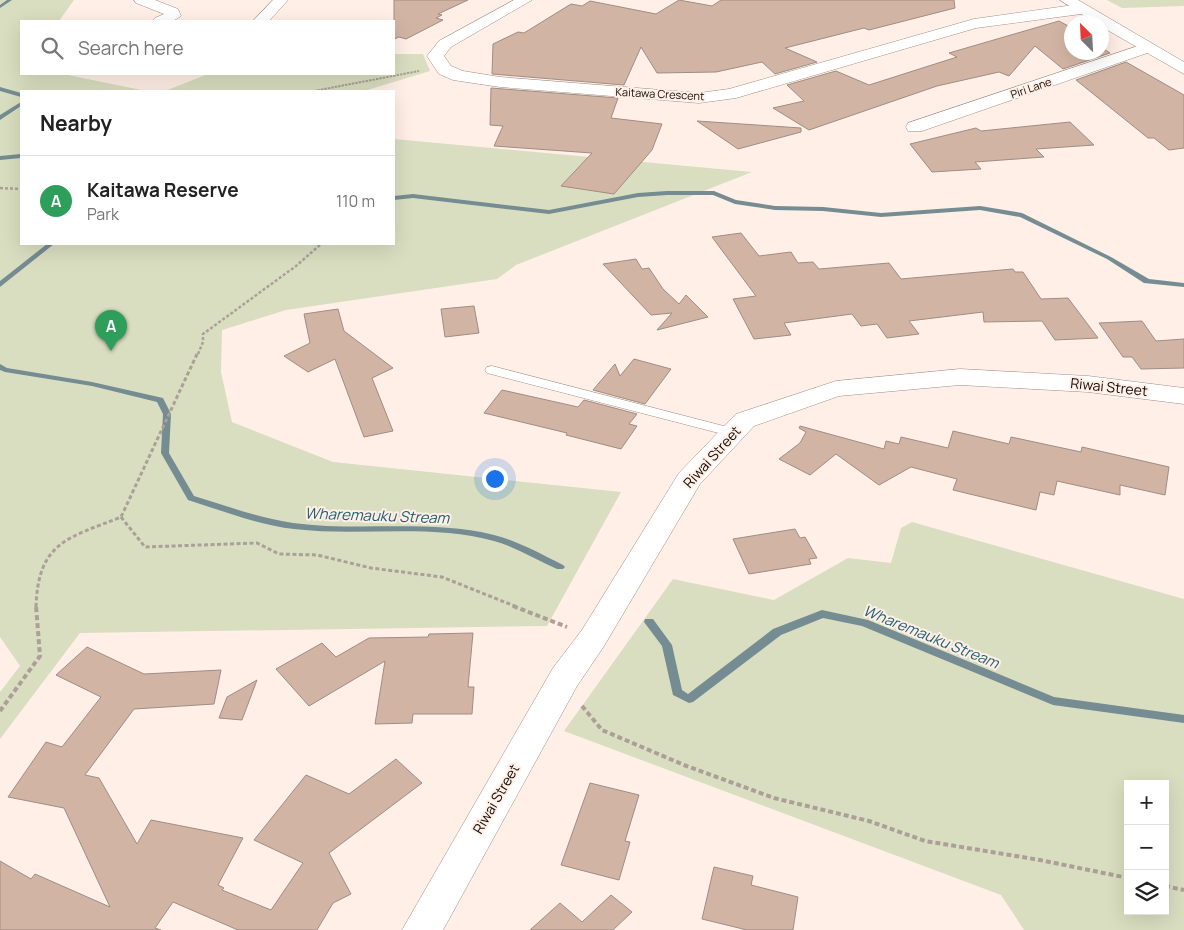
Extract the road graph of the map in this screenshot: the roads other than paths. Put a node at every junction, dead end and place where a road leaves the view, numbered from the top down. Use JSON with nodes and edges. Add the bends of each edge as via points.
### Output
{"nodes":[{"id":1,"x":141,"y":0,"type":"edge"},
{"id":2,"x":281,"y":0,"type":"edge"},
{"id":3,"x":525,"y":0,"type":"edge"},
{"id":4,"x":1067,"y":0,"type":"edge"},
{"id":5,"x":1081,"y":9,"type":"junction"},
{"id":6,"x":163,"y":20,"type":"edge"},
{"id":7,"x":262,"y":20,"type":"edge"},
{"id":8,"x":1147,"y":48,"type":"junction"},
{"id":9,"x":1184,"y":69,"type":"edge"},
{"id":10,"x":915,"y":128,"type":"dead end"},
{"id":11,"x":492,"y":370,"type":"dead end"},
{"id":12,"x":1184,"y":396,"type":"edge"},
{"id":13,"x":734,"y":433,"type":"junction"},
{"id":14,"x":422,"y":930,"type":"edge"}],
"edges":[{"from":1,"to":6,"type":"street","via":[[173,12],[173,16]]},
{"from":2,"to":7,"type":"street"},
{"from":3,"to":5,"type":"street","name":"Kaitawa Crescent","via":[[446,44],[435,56],[445,70],[459,76],[500,82],[699,98],[730,94],[974,24]]},
{"from":4,"to":5,"type":"street"},
{"from":5,"to":8,"type":"street"},
{"from":8,"to":9,"type":"street"},
{"from":8,"to":10,"type":"street","name":"Piri Lane"},
{"from":11,"to":13,"type":"lane"},
{"from":12,"to":13,"type":"street","name":"Riwai Street","via":[[1088,384],[960,377],[836,389],[745,420]]},
{"from":13,"to":14,"type":"street","name":"Riwai Street","via":[[689,479],[594,638],[565,677]]}]}
